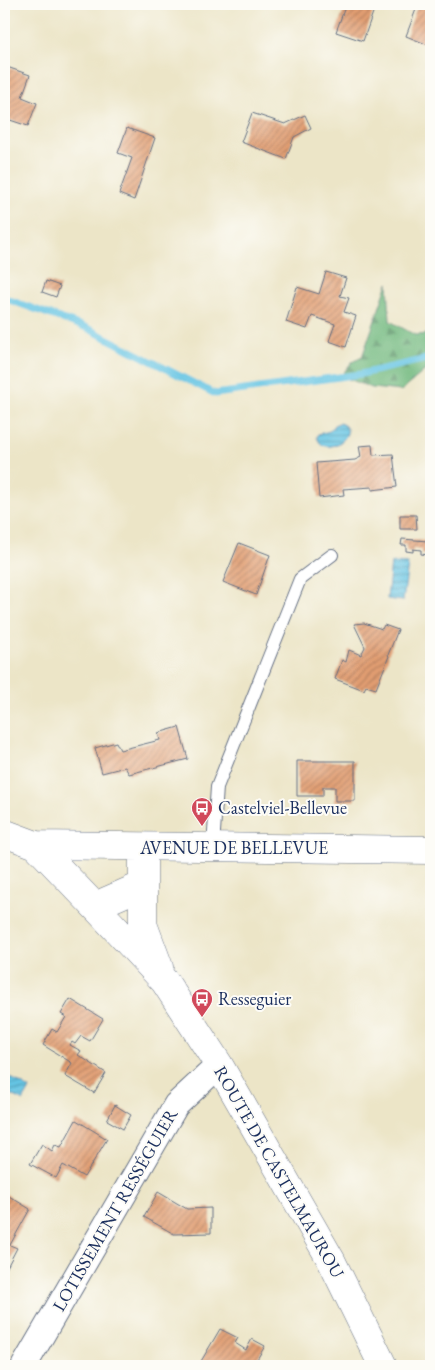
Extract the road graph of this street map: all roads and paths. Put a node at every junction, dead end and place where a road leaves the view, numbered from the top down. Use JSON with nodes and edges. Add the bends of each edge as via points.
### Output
{"nodes":[{"id":1,"x":332,"y":554,"type":"dead end"},
{"id":2,"x":4,"y":833,"type":"edge"},
{"id":3,"x":36,"y":845,"type":"junction"},
{"id":4,"x":143,"y":847,"type":"junction"},
{"id":5,"x":213,"y":847,"type":"junction"},
{"id":6,"x":431,"y":850,"type":"edge"},
{"id":7,"x":143,"y":885,"type":"junction"},
{"id":8,"x":95,"y":906,"type":"junction"},
{"id":9,"x":165,"y":982,"type":"junction"},
{"id":10,"x":219,"y":1065,"type":"junction"},
{"id":11,"x":24,"y":1366,"type":"edge"},
{"id":12,"x":383,"y":1366,"type":"edge"}],
"edges":[{"from":1,"to":5,"type":"lane","via":[[300,579],[217,787]]},
{"from":2,"to":3,"type":"street"},
{"from":3,"to":4,"type":"street","name":"AVENUE DE BELLEVUE"},
{"from":3,"to":8,"type":"street","name":"ROUTE DE CASTELMAUROU"},
{"from":4,"to":5,"type":"street","name":"AVENUE DE BELLEVUE"},
{"from":4,"to":7,"type":"street","name":"ROUTE DE CASTELMAUROU"},
{"from":5,"to":6,"type":"street","name":"AVENUE DE BELLEVUE"},
{"from":7,"to":8,"type":"street"},
{"from":7,"to":9,"type":"street","name":"ROUTE DE CASTELMAUROU","via":[[143,924]]},
{"from":8,"to":9,"type":"street","name":"ROUTE DE CASTELMAUROU"},
{"from":9,"to":10,"type":"street","name":"ROUTE DE CASTELMAUROU"},
{"from":10,"to":11,"type":"street","name":"LOTISSEMENT RESSÉGUIER","via":[[176,1105]]},
{"from":10,"to":12,"type":"street","name":"ROUTE DE CASTELMAUROU","via":[[331,1260]]}]}
